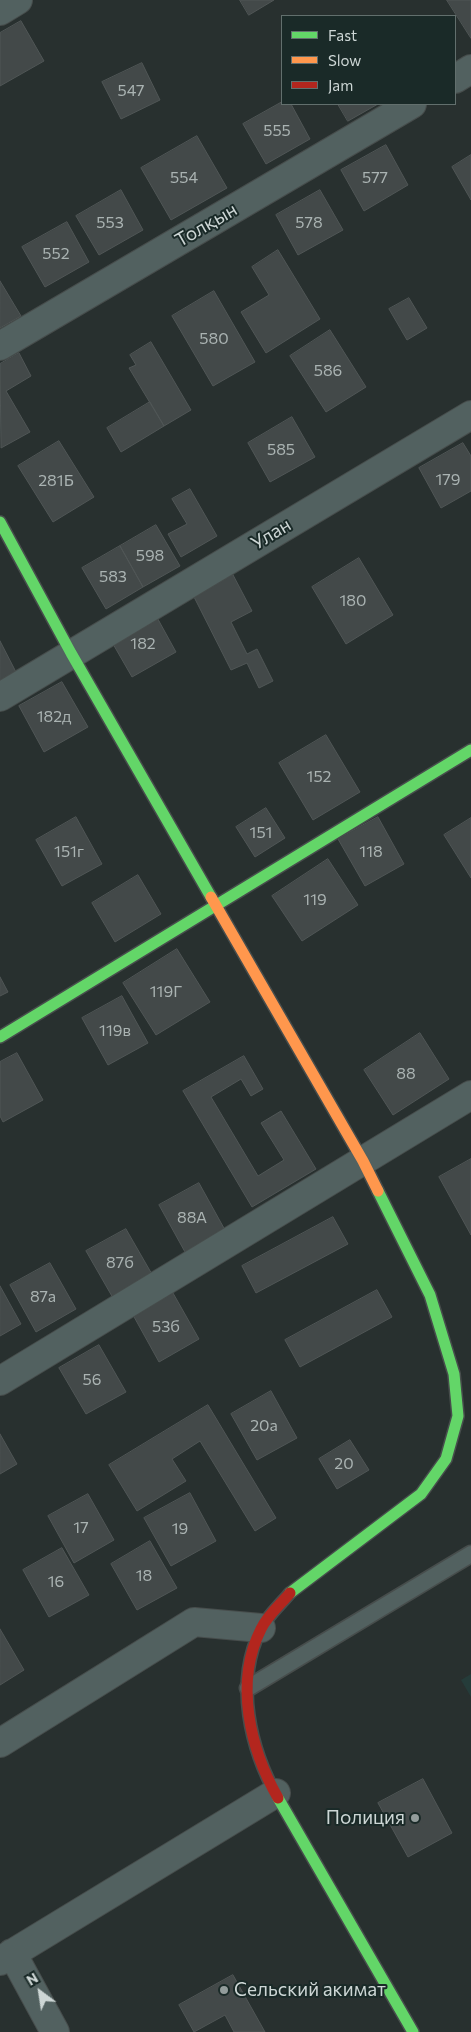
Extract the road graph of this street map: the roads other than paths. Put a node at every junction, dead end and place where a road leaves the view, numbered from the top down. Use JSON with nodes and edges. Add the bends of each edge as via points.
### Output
{"nodes":[{"id":1,"x":18,"y":0,"type":"edge"},
{"id":2,"x":0,"y":11,"type":"edge"},
{"id":3,"x":471,"y":69,"type":"edge"},
{"id":4,"x":456,"y":78,"type":"edge"},
{"id":5,"x":410,"y":105,"type":"edge"},
{"id":6,"x":0,"y":346,"type":"edge"},
{"id":7,"x":471,"y":415,"type":"edge"},
{"id":8,"x":0,"y":522,"type":"edge"},
{"id":9,"x":71,"y":653,"type":"junction"},
{"id":10,"x":0,"y":697,"type":"edge"},
{"id":11,"x":471,"y":750,"type":"edge"},
{"id":12,"x":217,"y":905,"type":"junction"},
{"id":13,"x":0,"y":1037,"type":"edge"},
{"id":14,"x":471,"y":1095,"type":"edge"},
{"id":15,"x":363,"y":1161,"type":"junction"},
{"id":16,"x":0,"y":1381,"type":"edge"},
{"id":17,"x":465,"y":1417,"type":"edge"},
{"id":18,"x":471,"y":1554,"type":"edge"},
{"id":19,"x":261,"y":1628,"type":"junction"},
{"id":20,"x":248,"y":1688,"type":"junction"},
{"id":21,"x":0,"y":1743,"type":"edge"},
{"id":22,"x":276,"y":1793,"type":"junction"},
{"id":23,"x":6,"y":1957,"type":"edge"},
{"id":24,"x":55,"y":2032,"type":"edge"},
{"id":25,"x":413,"y":2032,"type":"edge"}],
"edges":[{"from":1,"to":2,"type":"street"},
{"from":3,"to":4,"type":"street"},
{"from":5,"to":6,"type":"street","name":"Толқын"},
{"from":7,"to":9,"type":"street","name":"Улан"},
{"from":8,"to":9,"type":"street"},
{"from":9,"to":10,"type":"street","name":"Улан"},
{"from":9,"to":12,"type":"street"},
{"from":11,"to":12,"type":"street"},
{"from":12,"to":13,"type":"street"},
{"from":12,"to":15,"type":"street"},
{"from":14,"to":15,"type":"street"},
{"from":15,"to":16,"type":"street"},
{"from":15,"to":17,"type":"street","via":[[430,1294]]},
{"from":17,"to":19,"type":"street","via":[[446,1459],[421,1494],[293,1590]]},
{"from":18,"to":20,"type":"lane"},
{"from":19,"to":20,"type":"street","via":[[247,1672]]},
{"from":19,"to":21,"type":"street","via":[[194,1622]]},
{"from":20,"to":22,"type":"street","via":[[248,1712],[264,1774]]},
{"from":22,"to":23,"type":"street"},
{"from":22,"to":25,"type":"street"},
{"from":23,"to":24,"type":"street"}]}
